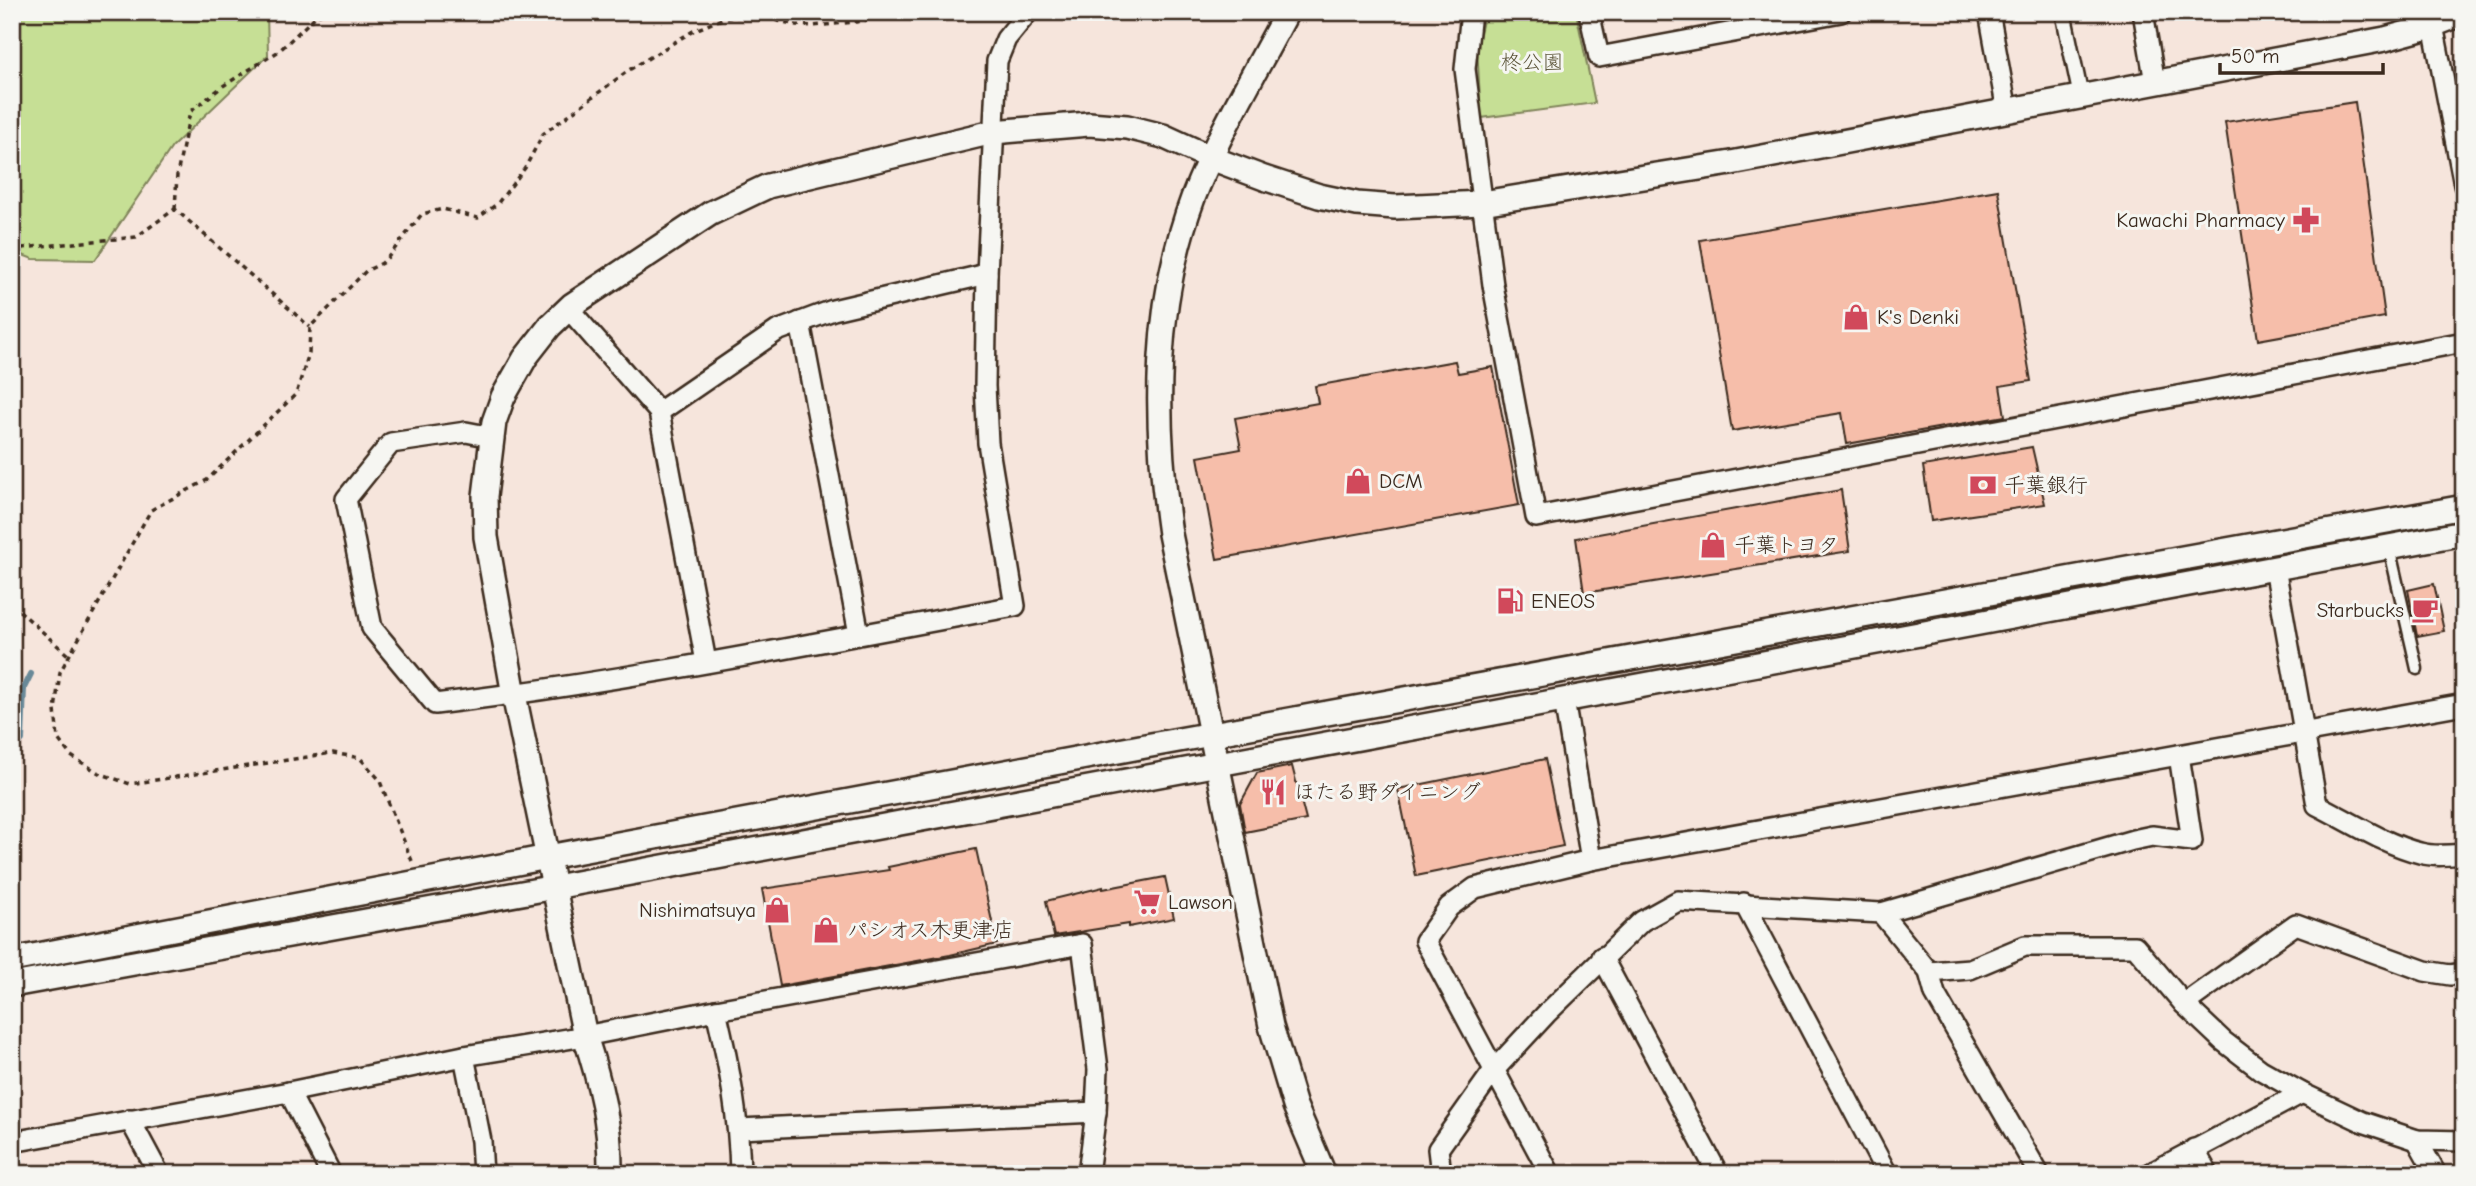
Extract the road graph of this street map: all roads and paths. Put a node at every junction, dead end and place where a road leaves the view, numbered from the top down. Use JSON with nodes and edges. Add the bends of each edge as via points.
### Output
{"nodes":[{"id":1,"x":324,"y":12,"type":"edge"},
{"id":2,"x":878,"y":12,"type":"edge"},
{"id":3,"x":1028,"y":12,"type":"edge"},
{"id":4,"x":1287,"y":12,"type":"edge"},
{"id":5,"x":1471,"y":12,"type":"edge"},
{"id":6,"x":1589,"y":12,"type":"edge"},
{"id":7,"x":1841,"y":12,"type":"edge"},
{"id":8,"x":1989,"y":12,"type":"edge"},
{"id":9,"x":2063,"y":12,"type":"edge"},
{"id":10,"x":2143,"y":12,"type":"edge"},
{"id":11,"x":2464,"y":13,"type":"edge"},
{"id":12,"x":1775,"y":18,"type":"edge"},
{"id":13,"x":2433,"y":25,"type":"junction"},
{"id":14,"x":2155,"y":83,"type":"junction"},
{"id":15,"x":2081,"y":97,"type":"junction"},
{"id":16,"x":2007,"y":111,"type":"junction"},
{"id":17,"x":993,"y":132,"type":"junction"},
{"id":18,"x":1211,"y":158,"type":"junction"},
{"id":19,"x":2464,"y":185,"type":"edge"},
{"id":20,"x":1482,"y":203,"type":"junction"},
{"id":21,"x":174,"y":209,"type":"junction"},
{"id":22,"x":12,"y":248,"type":"edge"},
{"id":23,"x":987,"y":274,"type":"junction"},
{"id":24,"x":568,"y":308,"type":"junction"},
{"id":25,"x":800,"y":322,"type":"junction"},
{"id":26,"x":310,"y":327,"type":"junction"},
{"id":27,"x":2464,"y":342,"type":"edge"},
{"id":28,"x":659,"y":412,"type":"junction"},
{"id":29,"x":492,"y":437,"type":"junction"},
{"id":30,"x":2464,"y":507,"type":"edge"},
{"id":31,"x":2464,"y":533,"type":"edge"},
{"id":32,"x":2389,"y":547,"type":"junction"},
{"id":33,"x":2275,"y":568,"type":"junction"},
{"id":34,"x":12,"y":604,"type":"edge"},
{"id":35,"x":859,"y":634,"type":"junction"},
{"id":36,"x":69,"y":656,"type":"junction"},
{"id":37,"x":706,"y":662,"type":"junction"},
{"id":38,"x":2417,"y":669,"type":"dead end"},
{"id":39,"x":514,"y":695,"type":"junction"},
{"id":40,"x":1564,"y":700,"type":"junction"},
{"id":41,"x":2464,"y":704,"type":"edge"},
{"id":42,"x":2303,"y":733,"type":"junction"},
{"id":43,"x":1212,"y":734,"type":"junction"},
{"id":44,"x":2179,"y":755,"type":"junction"},
{"id":45,"x":1217,"y":764,"type":"junction"},
{"id":46,"x":2464,"y":854,"type":"edge"},
{"id":47,"x":548,"y":857,"type":"junction"},
{"id":48,"x":1591,"y":860,"type":"junction"},
{"id":49,"x":420,"y":883,"type":"junction"},
{"id":50,"x":555,"y":887,"type":"junction"},
{"id":51,"x":1744,"y":903,"type":"junction"},
{"id":52,"x":1881,"y":913,"type":"junction"},
{"id":53,"x":1602,"y":957,"type":"junction"},
{"id":54,"x":12,"y":960,"type":"edge"},
{"id":55,"x":1929,"y":972,"type":"junction"},
{"id":56,"x":2464,"y":973,"type":"edge"},
{"id":57,"x":12,"y":985,"type":"edge"},
{"id":58,"x":2185,"y":1004,"type":"junction"},
{"id":59,"x":716,"y":1010,"type":"junction"},
{"id":60,"x":585,"y":1036,"type":"junction"},
{"id":61,"x":464,"y":1056,"type":"junction"},
{"id":62,"x":1494,"y":1070,"type":"junction"},
{"id":63,"x":289,"y":1092,"type":"junction"},
{"id":64,"x":2302,"y":1093,"type":"junction"},
{"id":65,"x":1096,"y":1112,"type":"junction"},
{"id":66,"x":130,"y":1120,"type":"junction"},
{"id":67,"x":739,"y":1129,"type":"junction"},
{"id":68,"x":2417,"y":1140,"type":"junction"},
{"id":69,"x":2464,"y":1141,"type":"edge"},
{"id":70,"x":12,"y":1142,"type":"edge"},
{"id":71,"x":2194,"y":1149,"type":"junction"},
{"id":72,"x":159,"y":1174,"type":"edge"},
{"id":73,"x":331,"y":1174,"type":"edge"},
{"id":74,"x":483,"y":1174,"type":"edge"},
{"id":75,"x":610,"y":1174,"type":"edge"},
{"id":76,"x":740,"y":1174,"type":"edge"},
{"id":77,"x":1088,"y":1174,"type":"edge"},
{"id":78,"x":1324,"y":1174,"type":"edge"},
{"id":79,"x":1441,"y":1174,"type":"edge"},
{"id":80,"x":1550,"y":1174,"type":"edge"},
{"id":81,"x":1718,"y":1174,"type":"edge"},
{"id":82,"x":1887,"y":1174,"type":"edge"},
{"id":83,"x":2039,"y":1174,"type":"edge"},
{"id":84,"x":2149,"y":1174,"type":"edge"},
{"id":85,"x":2208,"y":1174,"type":"edge"},
{"id":86,"x":2436,"y":1174,"type":"edge"}],
"edges":[{"from":1,"to":21,"type":"path","via":[[279,51],[190,112]]},
{"from":2,"to":26,"type":"path","via":[[856,22],[813,26],[752,15],[724,18],[693,31],[629,70],[543,134],[525,168],[484,215],[478,218],[443,209],[422,214],[389,256],[366,271]]},
{"from":3,"to":17,"type":"street","via":[[1006,39],[997,61]]},
{"from":4,"to":18,"type":"street"},
{"from":5,"to":20,"type":"street","via":[[1465,69]]},
{"from":6,"to":12,"type":"street","via":[[1599,57]]},
{"from":7,"to":12,"type":"street"},
{"from":8,"to":16,"type":"street"},
{"from":9,"to":15,"type":"street"},
{"from":10,"to":14,"type":"street"},
{"from":11,"to":13,"type":"street"},
{"from":13,"to":14,"type":"street","via":[[2385,39]]},
{"from":13,"to":19,"type":"street"},
{"from":14,"to":15,"type":"street"},
{"from":15,"to":16,"type":"street"},
{"from":16,"to":20,"type":"street","via":[[1731,163]]},
{"from":17,"to":18,"type":"street","via":[[1089,124],[1127,127],[1163,136]]},
{"from":17,"to":23,"type":"street"},
{"from":17,"to":24,"type":"street","via":[[768,186],[711,213]]},
{"from":18,"to":20,"type":"street","via":[[1319,196],[1357,204]]},
{"from":18,"to":43,"type":"street","via":[[1193,198],[1172,271],[1159,366],[1159,435],[1170,534]]},
{"from":20,"to":27,"type":"street","via":[[1536,517]]},
{"from":21,"to":22,"type":"path","via":[[136,237]]},
{"from":21,"to":26,"type":"path"},
{"from":23,"to":25,"type":"street"},
{"from":23,"to":35,"type":"street","via":[[988,443],[1015,606]]},
{"from":24,"to":28,"type":"street"},
{"from":24,"to":29,"type":"street","via":[[525,358],[503,397]]},
{"from":25,"to":28,"type":"street","via":[[777,331]]},
{"from":25,"to":35,"type":"street"},
{"from":26,"to":36,"type":"path","via":[[309,353],[296,394],[207,480],[151,510]]},
{"from":28,"to":37,"type":"street"},
{"from":29,"to":39,"type":"street","via":[[486,537]]},
{"from":29,"to":39,"type":"street","via":[[466,432],[391,443],[346,499],[372,628],[435,705]]},
{"from":30,"to":43,"type":"street"},
{"from":31,"to":32,"type":"street"},
{"from":32,"to":33,"type":"street"},
{"from":32,"to":38,"type":"lane"},
{"from":33,"to":40,"type":"street"},
{"from":33,"to":42,"type":"street"},
{"from":34,"to":36,"type":"path"},
{"from":35,"to":37,"type":"street"},
{"from":36,"to":49,"type":"path","via":[[60,672],[55,710],[58,738],[71,756],[130,784],[333,753],[360,758],[379,779]]},
{"from":37,"to":39,"type":"street"},
{"from":39,"to":47,"type":"street"},
{"from":40,"to":45,"type":"street"},
{"from":40,"to":48,"type":"street"},
{"from":41,"to":42,"type":"street"},
{"from":42,"to":44,"type":"street"},
{"from":42,"to":46,"type":"street","via":[[2317,805],[2421,853]]},
{"from":43,"to":45,"type":"street"},
{"from":43,"to":47,"type":"street"},
{"from":44,"to":48,"type":"street"},
{"from":44,"to":52,"type":"street","via":[[2192,842],[2152,836],[2133,840]]},
{"from":45,"to":50,"type":"street"},
{"from":45,"to":78,"type":"street","via":[[1271,1026],[1294,1105]]},
{"from":47,"to":49,"type":"street"},
{"from":47,"to":50,"type":"street"},
{"from":48,"to":62,"type":"street","via":[[1475,888],[1449,906],[1424,941]]},
{"from":49,"to":54,"type":"street"},
{"from":50,"to":57,"type":"street"},
{"from":50,"to":60,"type":"street"},
{"from":51,"to":52,"type":"street"},
{"from":51,"to":53,"type":"street","via":[[1678,901],[1642,920]]},
{"from":51,"to":82,"type":"street"},
{"from":52,"to":55,"type":"street"},
{"from":53,"to":62,"type":"street"},
{"from":53,"to":81,"type":"street"},
{"from":55,"to":58,"type":"street","via":[[1970,969],[2025,946],[2135,946]]},
{"from":55,"to":83,"type":"street","via":[[1935,994]]},
{"from":56,"to":58,"type":"street","via":[[2425,971],[2296,924]]},
{"from":58,"to":64,"type":"street","via":[[2261,1070]]},
{"from":59,"to":60,"type":"street"},
{"from":59,"to":65,"type":"street","via":[[1082,944],[1098,1069]]},
{"from":59,"to":67,"type":"street"},
{"from":60,"to":61,"type":"street"},
{"from":60,"to":75,"type":"street","via":[[609,1130]]},
{"from":61,"to":63,"type":"street"},
{"from":61,"to":74,"type":"street"},
{"from":62,"to":79,"type":"street","via":[[1438,1149]]},
{"from":62,"to":80,"type":"street"},
{"from":63,"to":66,"type":"street"},
{"from":63,"to":73,"type":"street"},
{"from":64,"to":68,"type":"street","via":[[2362,1122]]},
{"from":64,"to":71,"type":"street"},
{"from":65,"to":67,"type":"street"},
{"from":65,"to":77,"type":"street"},
{"from":66,"to":70,"type":"street"},
{"from":66,"to":72,"type":"street"},
{"from":67,"to":76,"type":"street"},
{"from":68,"to":69,"type":"street"},
{"from":68,"to":86,"type":"street"},
{"from":71,"to":84,"type":"street"},
{"from":71,"to":85,"type":"street"}]}
